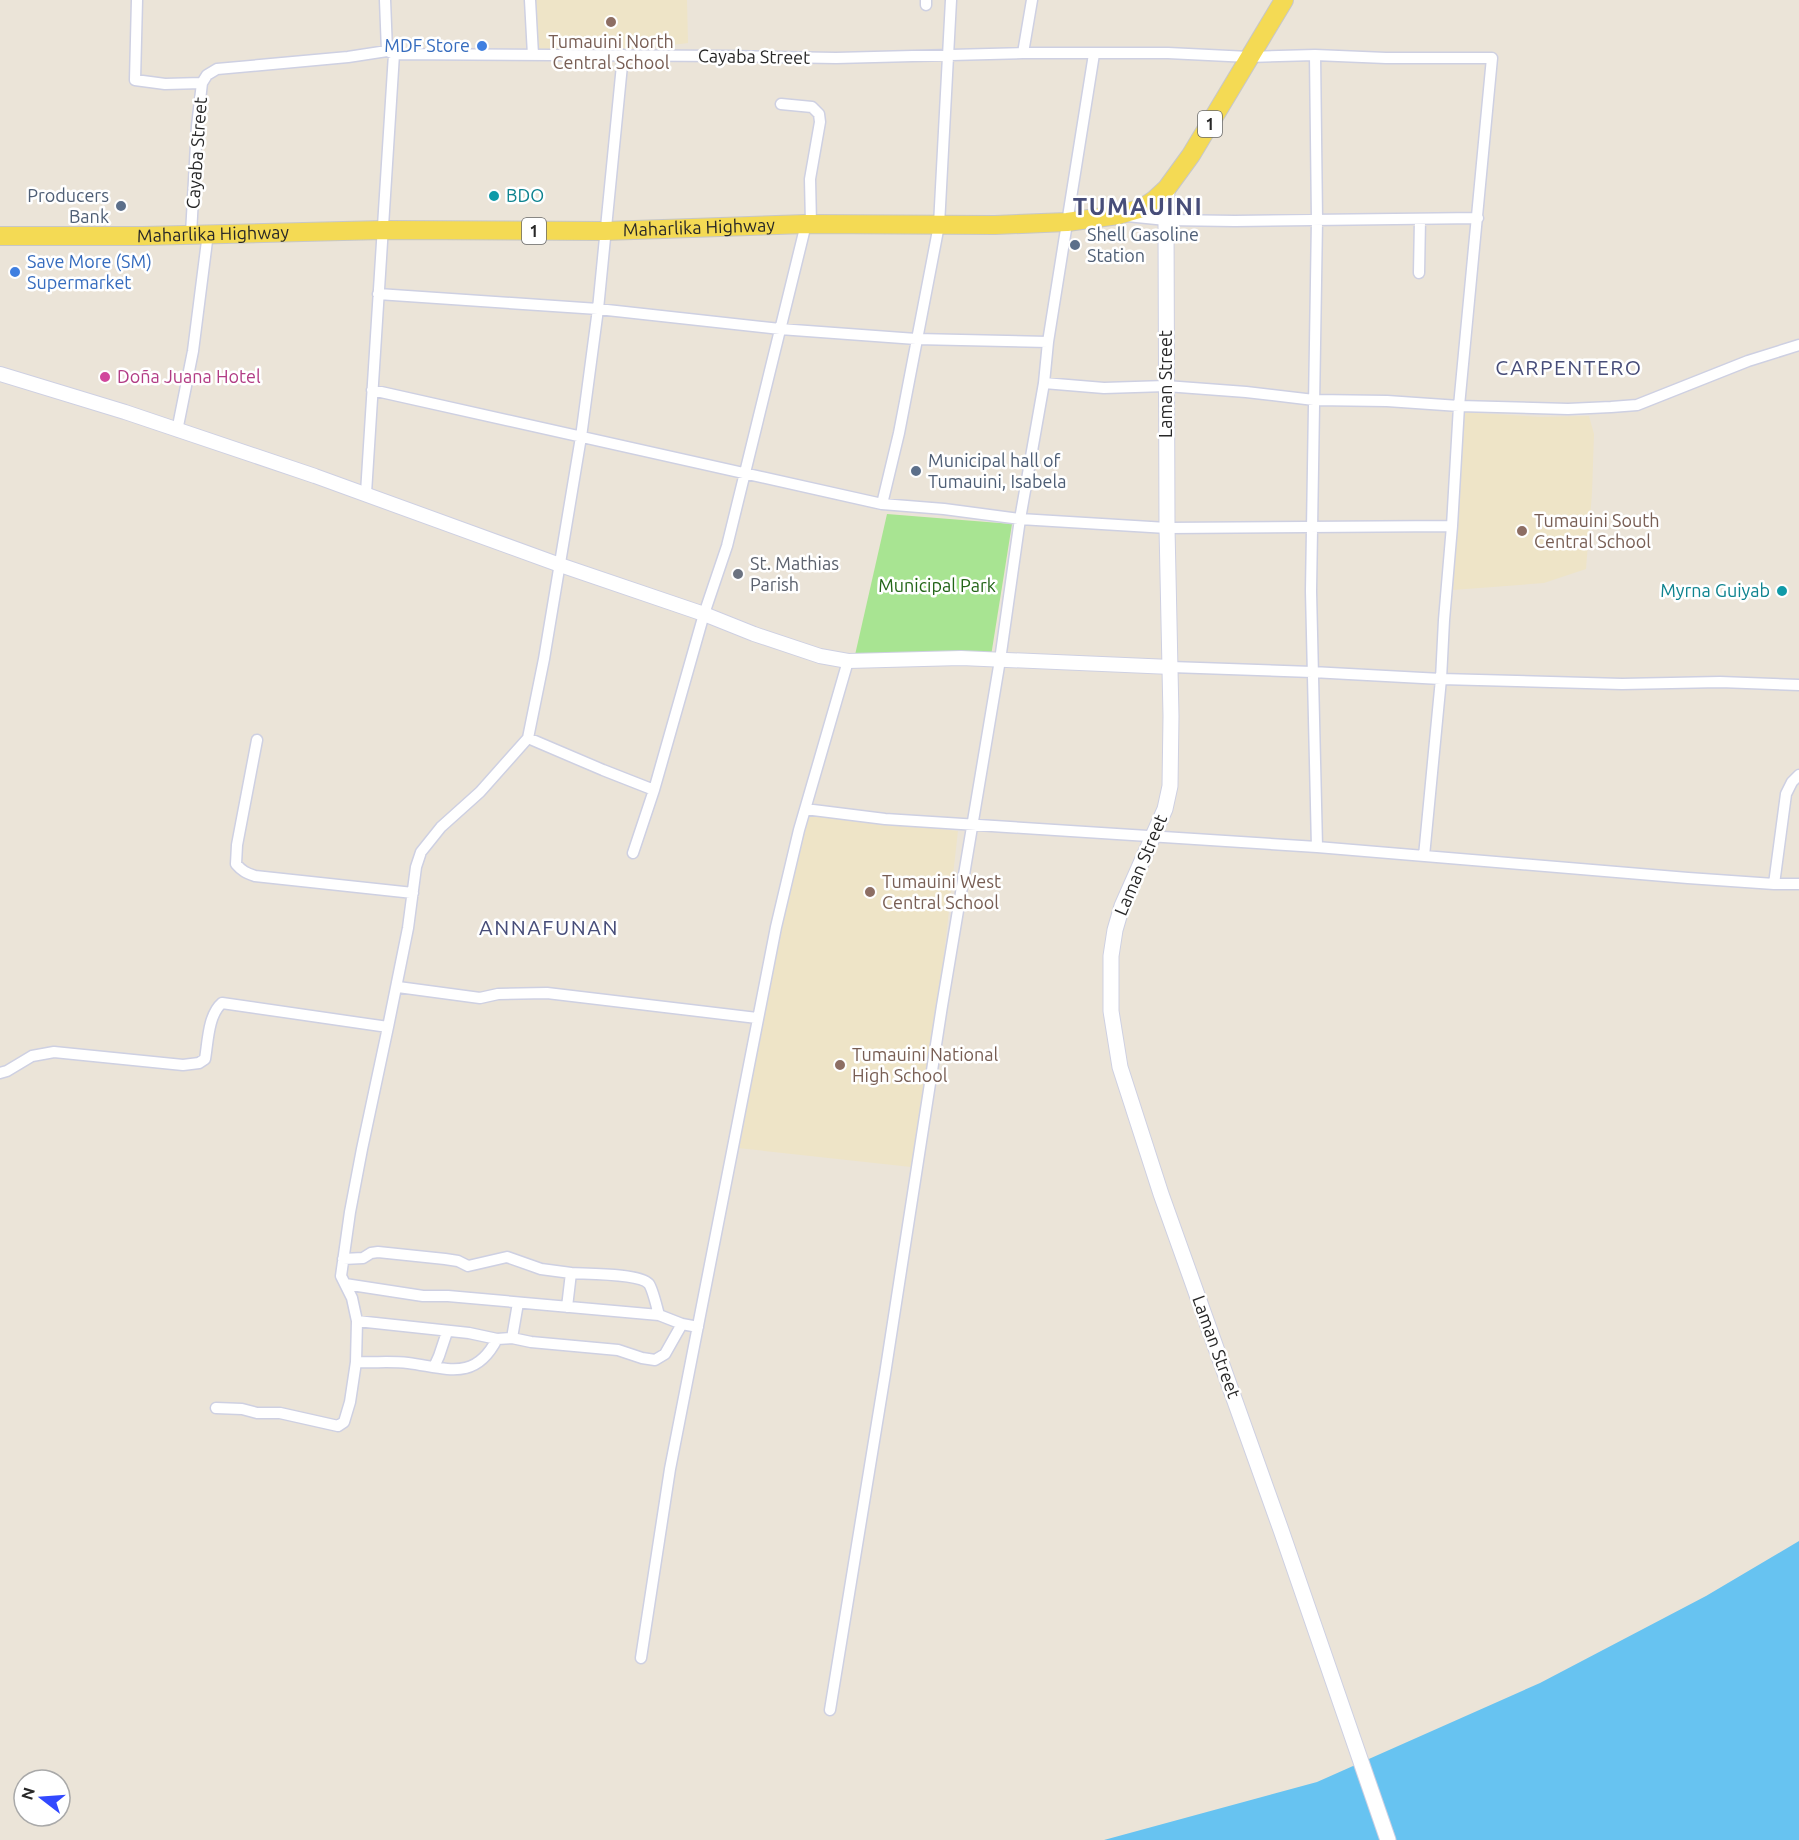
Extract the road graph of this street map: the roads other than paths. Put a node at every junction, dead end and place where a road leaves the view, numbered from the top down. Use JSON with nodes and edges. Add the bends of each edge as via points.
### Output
{"nodes":[{"id":1,"x":137,"y":0,"type":"edge"},
{"id":2,"x":386,"y":0,"type":"edge"},
{"id":3,"x":530,"y":0,"type":"edge"},
{"id":4,"x":951,"y":0,"type":"edge"},
{"id":5,"x":1032,"y":0,"type":"edge"},
{"id":6,"x":1280,"y":3,"type":"edge"},
{"id":7,"x":391,"y":53,"type":"junction"},
{"id":8,"x":1023,"y":53,"type":"junction"},
{"id":9,"x":948,"y":54,"type":"junction"},
{"id":10,"x":1094,"y":54,"type":"junction"},
{"id":11,"x":533,"y":55,"type":"junction"},
{"id":12,"x":623,"y":55,"type":"junction"},
{"id":13,"x":1315,"y":55,"type":"junction"},
{"id":14,"x":1249,"y":57,"type":"junction"},
{"id":15,"x":202,"y":82,"type":"junction"},
{"id":16,"x":781,"y":104,"type":"dead end"},
{"id":17,"x":1167,"y":188,"type":"junction"},
{"id":18,"x":1118,"y":215,"type":"junction"},
{"id":19,"x":1478,"y":218,"type":"junction"},
{"id":20,"x":1420,"y":219,"type":"junction"},
{"id":21,"x":1166,"y":220,"type":"junction"},
{"id":22,"x":1317,"y":220,"type":"junction"},
{"id":23,"x":1067,"y":222,"type":"junction"},
{"id":24,"x":808,"y":224,"type":"junction"},
{"id":25,"x":939,"y":225,"type":"junction"},
{"id":26,"x":383,"y":230,"type":"junction"},
{"id":27,"x":605,"y":231,"type":"junction"},
{"id":28,"x":200,"y":233,"type":"junction"},
{"id":29,"x":0,"y":236,"type":"edge"},
{"id":30,"x":1419,"y":273,"type":"dead end"},
{"id":31,"x":378,"y":294,"type":"junction"},
{"id":32,"x":598,"y":309,"type":"junction"},
{"id":33,"x":780,"y":329,"type":"junction"},
{"id":34,"x":916,"y":339,"type":"junction"},
{"id":35,"x":1048,"y":342,"type":"junction"},
{"id":36,"x":1799,"y":345,"type":"edge"},
{"id":37,"x":0,"y":374,"type":"edge"},
{"id":38,"x":1044,"y":383,"type":"junction"},
{"id":39,"x":1166,"y":386,"type":"junction"},
{"id":40,"x":372,"y":390,"type":"junction"},
{"id":41,"x":1314,"y":400,"type":"junction"},
{"id":42,"x":1459,"y":406,"type":"junction"},
{"id":43,"x":177,"y":431,"type":"junction"},
{"id":44,"x":581,"y":437,"type":"junction"},
{"id":45,"x":744,"y":472,"type":"junction"},
{"id":46,"x":366,"y":494,"type":"junction"},
{"id":47,"x":882,"y":504,"type":"junction"},
{"id":48,"x":1020,"y":519,"type":"junction"},
{"id":49,"x":1313,"y":526,"type":"junction"},
{"id":50,"x":1452,"y":526,"type":"junction"},
{"id":51,"x":1167,"y":528,"type":"junction"},
{"id":52,"x":560,"y":565,"type":"junction"},
{"id":53,"x":704,"y":614,"type":"junction"},
{"id":54,"x":1000,"y":660,"type":"junction"},
{"id":55,"x":848,"y":661,"type":"junction"},
{"id":56,"x":1170,"y":667,"type":"junction"},
{"id":57,"x":1312,"y":672,"type":"junction"},
{"id":58,"x":1441,"y":679,"type":"junction"},
{"id":59,"x":1799,"y":685,"type":"edge"},
{"id":60,"x":528,"y":738,"type":"junction"},
{"id":61,"x":257,"y":740,"type":"dead end"},
{"id":62,"x":1799,"y":775,"type":"edge"},
{"id":63,"x":654,"y":790,"type":"junction"},
{"id":64,"x":805,"y":809,"type":"junction"},
{"id":65,"x":972,"y":825,"type":"junction"},
{"id":66,"x":1153,"y":835,"type":"junction"},
{"id":67,"x":1317,"y":847,"type":"junction"},
{"id":68,"x":633,"y":853,"type":"dead end"},
{"id":69,"x":1424,"y":855,"type":"junction"},
{"id":70,"x":1774,"y":884,"type":"junction"},
{"id":71,"x":1799,"y":884,"type":"edge"},
{"id":72,"x":413,"y":893,"type":"junction"},
{"id":73,"x":398,"y":987,"type":"junction"},
{"id":74,"x":757,"y":1018,"type":"junction"},
{"id":75,"x":388,"y":1027,"type":"junction"},
{"id":76,"x":0,"y":1073,"type":"edge"},
{"id":77,"x":343,"y":1259,"type":"junction"},
{"id":78,"x":571,"y":1273,"type":"junction"},
{"id":79,"x":345,"y":1284,"type":"junction"},
{"id":80,"x":518,"y":1303,"type":"junction"},
{"id":81,"x":567,"y":1307,"type":"junction"},
{"id":82,"x":659,"y":1315,"type":"junction"},
{"id":83,"x":357,"y":1321,"type":"junction"},
{"id":84,"x":682,"y":1324,"type":"junction"},
{"id":85,"x":698,"y":1327,"type":"junction"},
{"id":86,"x":447,"y":1332,"type":"junction"},
{"id":87,"x":512,"y":1338,"type":"junction"},
{"id":88,"x":497,"y":1339,"type":"junction"},
{"id":89,"x":356,"y":1362,"type":"junction"},
{"id":90,"x":434,"y":1367,"type":"junction"},
{"id":91,"x":216,"y":1408,"type":"dead end"},
{"id":92,"x":640,"y":1658,"type":"dead end"},
{"id":93,"x":830,"y":1710,"type":"dead end"},
{"id":94,"x":1388,"y":1840,"type":"edge"}],
"edges":[{"from":1,"to":15,"type":"street","via":[[135,80],[165,84]]},
{"from":2,"to":7,"type":"street"},
{"from":3,"to":11,"type":"street"},
{"from":4,"to":9,"type":"street"},
{"from":5,"to":8,"type":"street"},
{"from":6,"to":14,"type":"main road","name":"Maharlika Highway","number":"1"},
{"from":7,"to":11,"type":"street","name":"Cayaba Street"},
{"from":7,"to":15,"type":"street","name":"Cayaba Street","via":[[217,69]]},
{"from":7,"to":26,"type":"street"},
{"from":8,"to":9,"type":"street","name":"Cayaba Street"},
{"from":8,"to":10,"type":"street","name":"Cayaba Street"},
{"from":9,"to":12,"type":"street","name":"Cayaba Street","via":[[836,58]]},
{"from":9,"to":25,"type":"street"},
{"from":10,"to":14,"type":"street","name":"Cayaba Street"},
{"from":10,"to":23,"type":"street"},
{"from":11,"to":12,"type":"street","name":"Cayaba Street"},
{"from":12,"to":27,"type":"street"},
{"from":13,"to":14,"type":"street","name":"Cayaba Street"},
{"from":13,"to":19,"type":"street","name":"Cayaba Street","via":[[1492,58]]},
{"from":13,"to":22,"type":"street"},
{"from":14,"to":17,"type":"main road","name":"Maharlika Highway","number":"1"},
{"from":15,"to":28,"type":"street","name":"Cayaba Street","via":[[197,126]]},
{"from":16,"to":24,"type":"street","via":[[812,107],[819,114]]},
{"from":17,"to":18,"type":"main road","name":"Maharlika Highway","number":"1","via":[[1142,208]]},
{"from":17,"to":21,"type":"main road","name":"Laman Street"},
{"from":18,"to":21,"type":"street"},
{"from":18,"to":23,"type":"main road","name":"Maharlika Highway","number":"1"},
{"from":19,"to":20,"type":"street"},
{"from":19,"to":42,"type":"street"},
{"from":20,"to":22,"type":"street"},
{"from":20,"to":30,"type":"street"},
{"from":21,"to":22,"type":"street"},
{"from":21,"to":39,"type":"main road","name":"Laman Street"},
{"from":22,"to":41,"type":"street"},
{"from":23,"to":25,"type":"main road","name":"Maharlika Highway","number":"1"},
{"from":23,"to":35,"type":"street"},
{"from":24,"to":25,"type":"main road","name":"Maharlika Highway","number":"1"},
{"from":24,"to":27,"type":"main road","name":"Maharlika Highway","number":"1"},
{"from":24,"to":33,"type":"street"},
{"from":25,"to":34,"type":"street"},
{"from":26,"to":27,"type":"main road","name":"Maharlika Highway","number":"1"},
{"from":26,"to":28,"type":"main road","name":"Maharlika Highway","number":"1"},
{"from":26,"to":31,"type":"street"},
{"from":27,"to":32,"type":"street"},
{"from":28,"to":29,"type":"main road","name":"Maharlika Highway","number":"1"},
{"from":28,"to":43,"type":"street","name":"Cayaba Street","via":[[193,351]]},
{"from":31,"to":32,"type":"street"},
{"from":31,"to":40,"type":"street"},
{"from":32,"to":33,"type":"street"},
{"from":32,"to":44,"type":"street"},
{"from":33,"to":34,"type":"street"},
{"from":33,"to":45,"type":"street"},
{"from":34,"to":35,"type":"street"},
{"from":34,"to":47,"type":"street"},
{"from":35,"to":38,"type":"street"},
{"from":36,"to":42,"type":"street","via":[[1637,405],[1568,409]]},
{"from":37,"to":43,"type":"street"},
{"from":38,"to":39,"type":"street","via":[[1104,388]]},
{"from":38,"to":48,"type":"street"},
{"from":39,"to":41,"type":"street"},
{"from":39,"to":51,"type":"main road","name":"Laman Street"},
{"from":40,"to":44,"type":"street"},
{"from":40,"to":46,"type":"street"},
{"from":41,"to":42,"type":"street"},
{"from":41,"to":49,"type":"street"},
{"from":42,"to":50,"type":"street"},
{"from":43,"to":46,"type":"street"},
{"from":44,"to":45,"type":"street"},
{"from":44,"to":52,"type":"street"},
{"from":45,"to":47,"type":"street"},
{"from":45,"to":53,"type":"street","via":[[727,546]]},
{"from":46,"to":52,"type":"street"},
{"from":47,"to":48,"type":"street"},
{"from":48,"to":51,"type":"street"},
{"from":48,"to":54,"type":"street"},
{"from":49,"to":50,"type":"street"},
{"from":49,"to":51,"type":"street"},
{"from":49,"to":57,"type":"street"},
{"from":50,"to":58,"type":"street"},
{"from":51,"to":56,"type":"main road","name":"Laman Street"},
{"from":52,"to":53,"type":"street"},
{"from":52,"to":60,"type":"street"},
{"from":53,"to":55,"type":"street","via":[[801,651]]},
{"from":53,"to":63,"type":"street"},
{"from":54,"to":55,"type":"street"},
{"from":54,"to":56,"type":"street"},
{"from":54,"to":65,"type":"street"},
{"from":55,"to":64,"type":"street"},
{"from":56,"to":57,"type":"street"},
{"from":56,"to":66,"type":"main road","name":"Laman Street","via":[[1170,786]]},
{"from":57,"to":58,"type":"street"},
{"from":57,"to":67,"type":"street"},
{"from":58,"to":59,"type":"street"},
{"from":58,"to":69,"type":"street"},
{"from":60,"to":63,"type":"street"},
{"from":60,"to":72,"type":"street","via":[[421,852]]},
{"from":61,"to":72,"type":"street","via":[[237,845],[236,864],[245,873]]},
{"from":62,"to":70,"type":"street","via":[[1786,794]]},
{"from":63,"to":68,"type":"street"},
{"from":64,"to":65,"type":"street"},
{"from":64,"to":74,"type":"street"},
{"from":65,"to":66,"type":"street"},
{"from":65,"to":93,"type":"street"},
{"from":66,"to":67,"type":"street"},
{"from":66,"to":94,"type":"main road","name":"Laman Street","via":[[1122,906],[1114,939],[1109,984],[1117,1051],[1161,1194]]},
{"from":67,"to":69,"type":"street"},
{"from":69,"to":70,"type":"street"},
{"from":70,"to":71,"type":"street"},
{"from":72,"to":73,"type":"street"},
{"from":73,"to":74,"type":"street","via":[[480,998],[547,993]]},
{"from":73,"to":75,"type":"street"},
{"from":74,"to":85,"type":"street"},
{"from":75,"to":76,"type":"street","via":[[222,1003],[216,1008],[205,1059],[200,1063],[183,1065],[54,1052],[32,1056]]},
{"from":75,"to":77,"type":"street"},
{"from":77,"to":78,"type":"street","via":[[378,1252],[445,1258],[468,1266],[507,1257],[541,1269]]},
{"from":77,"to":79,"type":"street","via":[[341,1276]]},
{"from":78,"to":81,"type":"street"},
{"from":78,"to":82,"type":"street","via":[[606,1274],[647,1282]]},
{"from":79,"to":80,"type":"street","via":[[423,1296]]},
{"from":79,"to":83,"type":"street"},
{"from":80,"to":81,"type":"street"},
{"from":80,"to":87,"type":"street"},
{"from":81,"to":82,"type":"street"},
{"from":82,"to":84,"type":"street"},
{"from":83,"to":86,"type":"street"},
{"from":83,"to":89,"type":"street"},
{"from":84,"to":85,"type":"street"},
{"from":84,"to":87,"type":"street","via":[[665,1353],[655,1360],[618,1350]]},
{"from":85,"to":92,"type":"street","via":[[670,1469]]},
{"from":86,"to":88,"type":"street"},
{"from":86,"to":90,"type":"street"},
{"from":87,"to":88,"type":"street"},
{"from":88,"to":90,"type":"street","via":[[481,1361],[470,1367]]},
{"from":89,"to":90,"type":"street"},
{"from":89,"to":91,"type":"street","via":[[347,1415],[338,1426],[280,1413]]}]}
